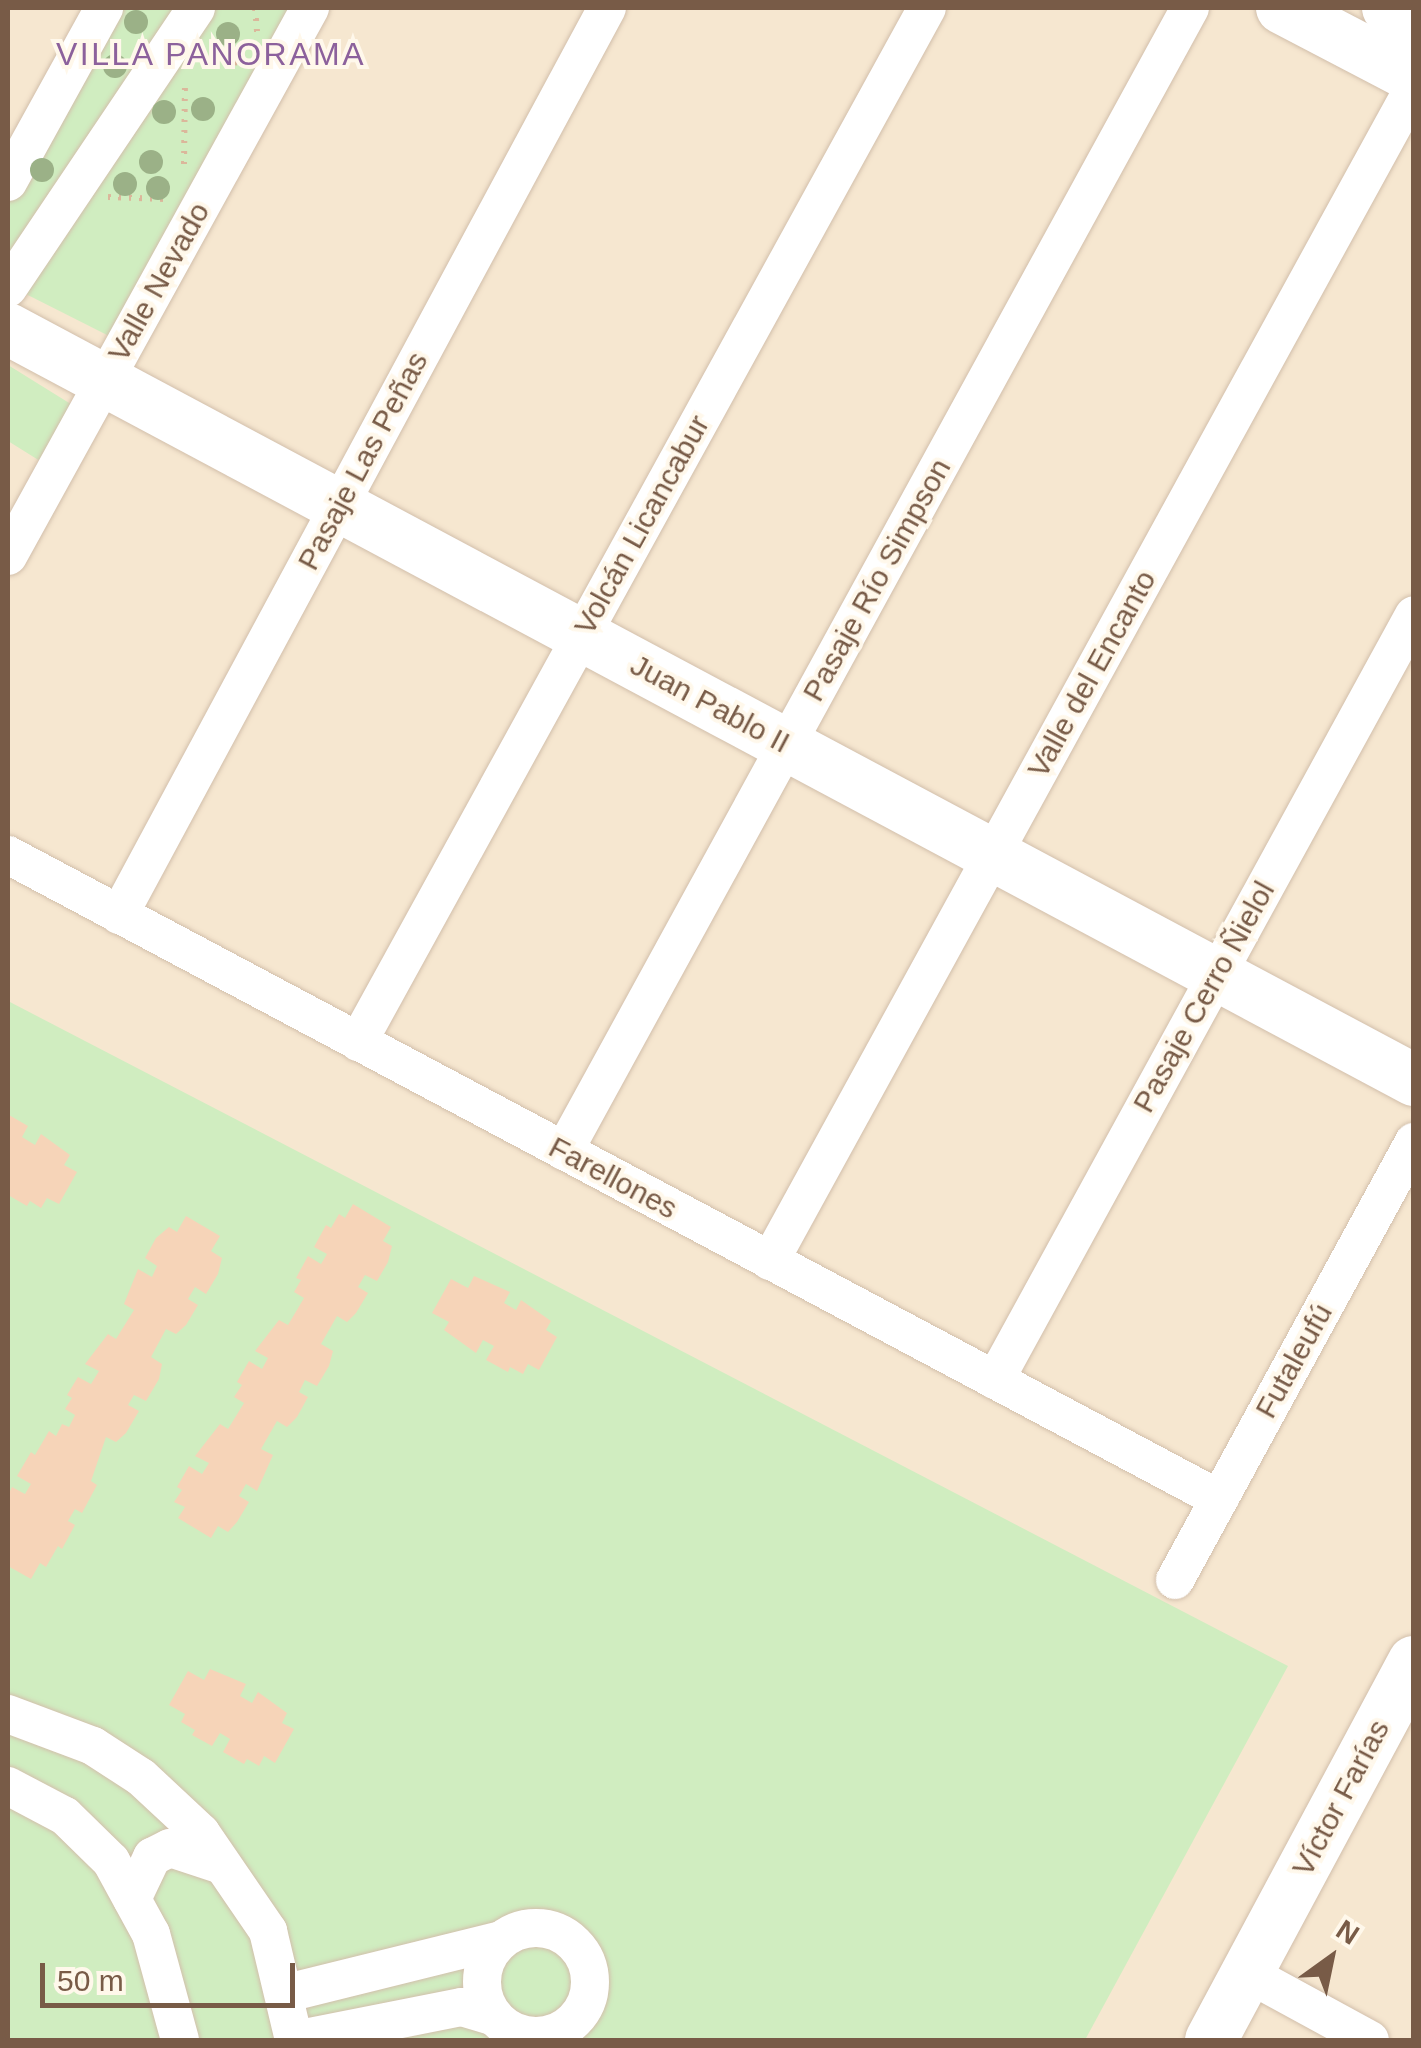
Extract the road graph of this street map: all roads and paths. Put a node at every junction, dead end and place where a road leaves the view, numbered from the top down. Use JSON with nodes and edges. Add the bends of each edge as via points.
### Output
{"nodes":[{"id":1,"x":104,"y":8,"type":"edge"},
{"id":2,"x":196,"y":8,"type":"edge"},
{"id":3,"x":255,"y":8,"type":"edge"},
{"id":4,"x":310,"y":8,"type":"edge"},
{"id":5,"x":607,"y":8,"type":"edge"},
{"id":6,"x":926,"y":8,"type":"edge"},
{"id":7,"x":1190,"y":8,"type":"edge"},
{"id":8,"x":1282,"y":8,"type":"edge"},
{"id":9,"x":1388,"y":8,"type":"edge"},
{"id":10,"x":1414,"y":21,"type":"edge"},
{"id":11,"x":258,"y":46,"type":"dead end"},
{"id":12,"x":185,"y":58,"type":"dead end"},
{"id":13,"x":259,"y":65,"type":"dead end"},
{"id":14,"x":185,"y":75,"type":"dead end"},
{"id":15,"x":1414,"y":77,"type":"edge"},
{"id":16,"x":1414,"y":87,"type":"edge"},
{"id":17,"x":184,"y":181,"type":"dead end"},
{"id":18,"x":8,"y":182,"type":"edge"},
{"id":19,"x":92,"y":197,"type":"dead end"},
{"id":20,"x":183,"y":199,"type":"dead end"},
{"id":21,"x":8,"y":288,"type":"edge"},
{"id":22,"x":8,"y":329,"type":"edge"},
{"id":23,"x":104,"y":381,"type":"junction"},
{"id":24,"x":339,"y":506,"type":"junction"},
{"id":25,"x":8,"y":556,"type":"edge"},
{"id":26,"x":1414,"y":615,"type":"edge"},
{"id":27,"x":581,"y":635,"type":"junction"},
{"id":28,"x":786,"y":745,"type":"junction"},
{"id":29,"x":993,"y":855,"type":"junction"},
{"id":30,"x":8,"y":856,"type":"edge"},
{"id":31,"x":118,"y":915,"type":"junction"},
{"id":32,"x":1216,"y":975,"type":"junction"},
{"id":33,"x":358,"y":1042,"type":"junction"},
{"id":34,"x":1414,"y":1080,"type":"edge"},
{"id":35,"x":1414,"y":1142,"type":"edge"},
{"id":36,"x":564,"y":1151,"type":"junction"},
{"id":37,"x":770,"y":1261,"type":"junction"},
{"id":38,"x":995,"y":1380,"type":"junction"},
{"id":39,"x":1219,"y":1500,"type":"junction"},
{"id":40,"x":1175,"y":1580,"type":"dead end"},
{"id":41,"x":1414,"y":1662,"type":"edge"},
{"id":42,"x":8,"y":1714,"type":"edge"},
{"id":43,"x":8,"y":1786,"type":"edge"},
{"id":44,"x":222,"y":1865,"type":"junction"},
{"id":45,"x":132,"y":1899,"type":"junction"},
{"id":46,"x":501,"y":1940,"type":"junction"},
{"id":47,"x":1248,"y":1973,"type":"junction"},
{"id":48,"x":287,"y":1992,"type":"junction"},
{"id":49,"x":494,"y":2017,"type":"junction"},
{"id":50,"x":180,"y":2040,"type":"edge"},
{"id":51,"x":295,"y":2040,"type":"edge"},
{"id":52,"x":1211,"y":2040,"type":"edge"},
{"id":53,"x":1370,"y":2040,"type":"edge"}],
"edges":[{"from":1,"to":18,"type":"street"},
{"from":2,"to":21,"type":"street"},
{"from":3,"to":11,"type":"path"},
{"from":4,"to":23,"type":"street","name":"Valle Nevado"},
{"from":5,"to":24,"type":"street","name":"Pasaje Las Peñas"},
{"from":6,"to":27,"type":"street","name":"Volcán Licancabur"},
{"from":7,"to":28,"type":"street","name":"Pasaje Río Simpson"},
{"from":8,"to":15,"type":"street"},
{"from":9,"to":10,"type":"street"},
{"from":12,"to":13,"type":"path"},
{"from":14,"to":17,"type":"path"},
{"from":16,"to":29,"type":"street","name":"Valle del Encanto"},
{"from":19,"to":20,"type":"path"},
{"from":22,"to":23,"type":"street","name":"Juan Pablo II"},
{"from":23,"to":24,"type":"street","name":"Juan Pablo II"},
{"from":23,"to":25,"type":"street","name":"Valle Nevado"},
{"from":24,"to":27,"type":"street","name":"Juan Pablo II"},
{"from":24,"to":31,"type":"street","name":"Pasaje Las Peñas"},
{"from":26,"to":32,"type":"street","name":"Pasaje Cerro Ñielol"},
{"from":27,"to":28,"type":"street","name":"Juan Pablo II"},
{"from":27,"to":33,"type":"street","name":"Volcán Licancabur"},
{"from":28,"to":29,"type":"street","name":"Juan Pablo II"},
{"from":28,"to":36,"type":"street","name":"Pasaje Río Simpson"},
{"from":29,"to":32,"type":"street","name":"Juan Pablo II"},
{"from":29,"to":37,"type":"street","name":"Valle del Encanto"},
{"from":30,"to":31,"type":"street","name":"Farellones"},
{"from":31,"to":33,"type":"street","name":"Farellones"},
{"from":32,"to":34,"type":"street","name":"Juan Pablo II"},
{"from":32,"to":38,"type":"street","name":"Pasaje Cerro Ñielol"},
{"from":33,"to":36,"type":"street","name":"Farellones"},
{"from":35,"to":39,"type":"street","name":"Futaleufú"},
{"from":36,"to":37,"type":"street","name":"Farellones"},
{"from":37,"to":38,"type":"street","name":"Farellones"},
{"from":38,"to":39,"type":"street","name":"Farellones"},
{"from":39,"to":40,"type":"street","name":"Futaleufú"},
{"from":41,"to":47,"type":"street","name":"Víctor Farías"},
{"from":42,"to":44,"type":"street","via":[[93,1746],[142,1777],[201,1833]]},
{"from":43,"to":45,"type":"street","via":[[64,1816],[111,1861]]},
{"from":44,"to":45,"type":"street","via":[[170,1848],[152,1857]]},
{"from":44,"to":48,"type":"street","via":[[268,1932]]},
{"from":45,"to":50,"type":"street","via":[[150,1934]]},
{"from":46,"to":48,"type":"street"},
{"from":46,"to":49,"type":"street","via":[[481,1986]]},
{"from":46,"to":49,"type":"street","via":[[532,1928],[566,1937],[588,1966],[590,1985],[586,2003],[562,2030],[525,2035]]},
{"from":47,"to":52,"type":"street","name":"Víctor Farías"},
{"from":47,"to":53,"type":"street"},
{"from":48,"to":51,"type":"street"},
{"from":49,"to":51,"type":"street","via":[[462,2008]]}]}
